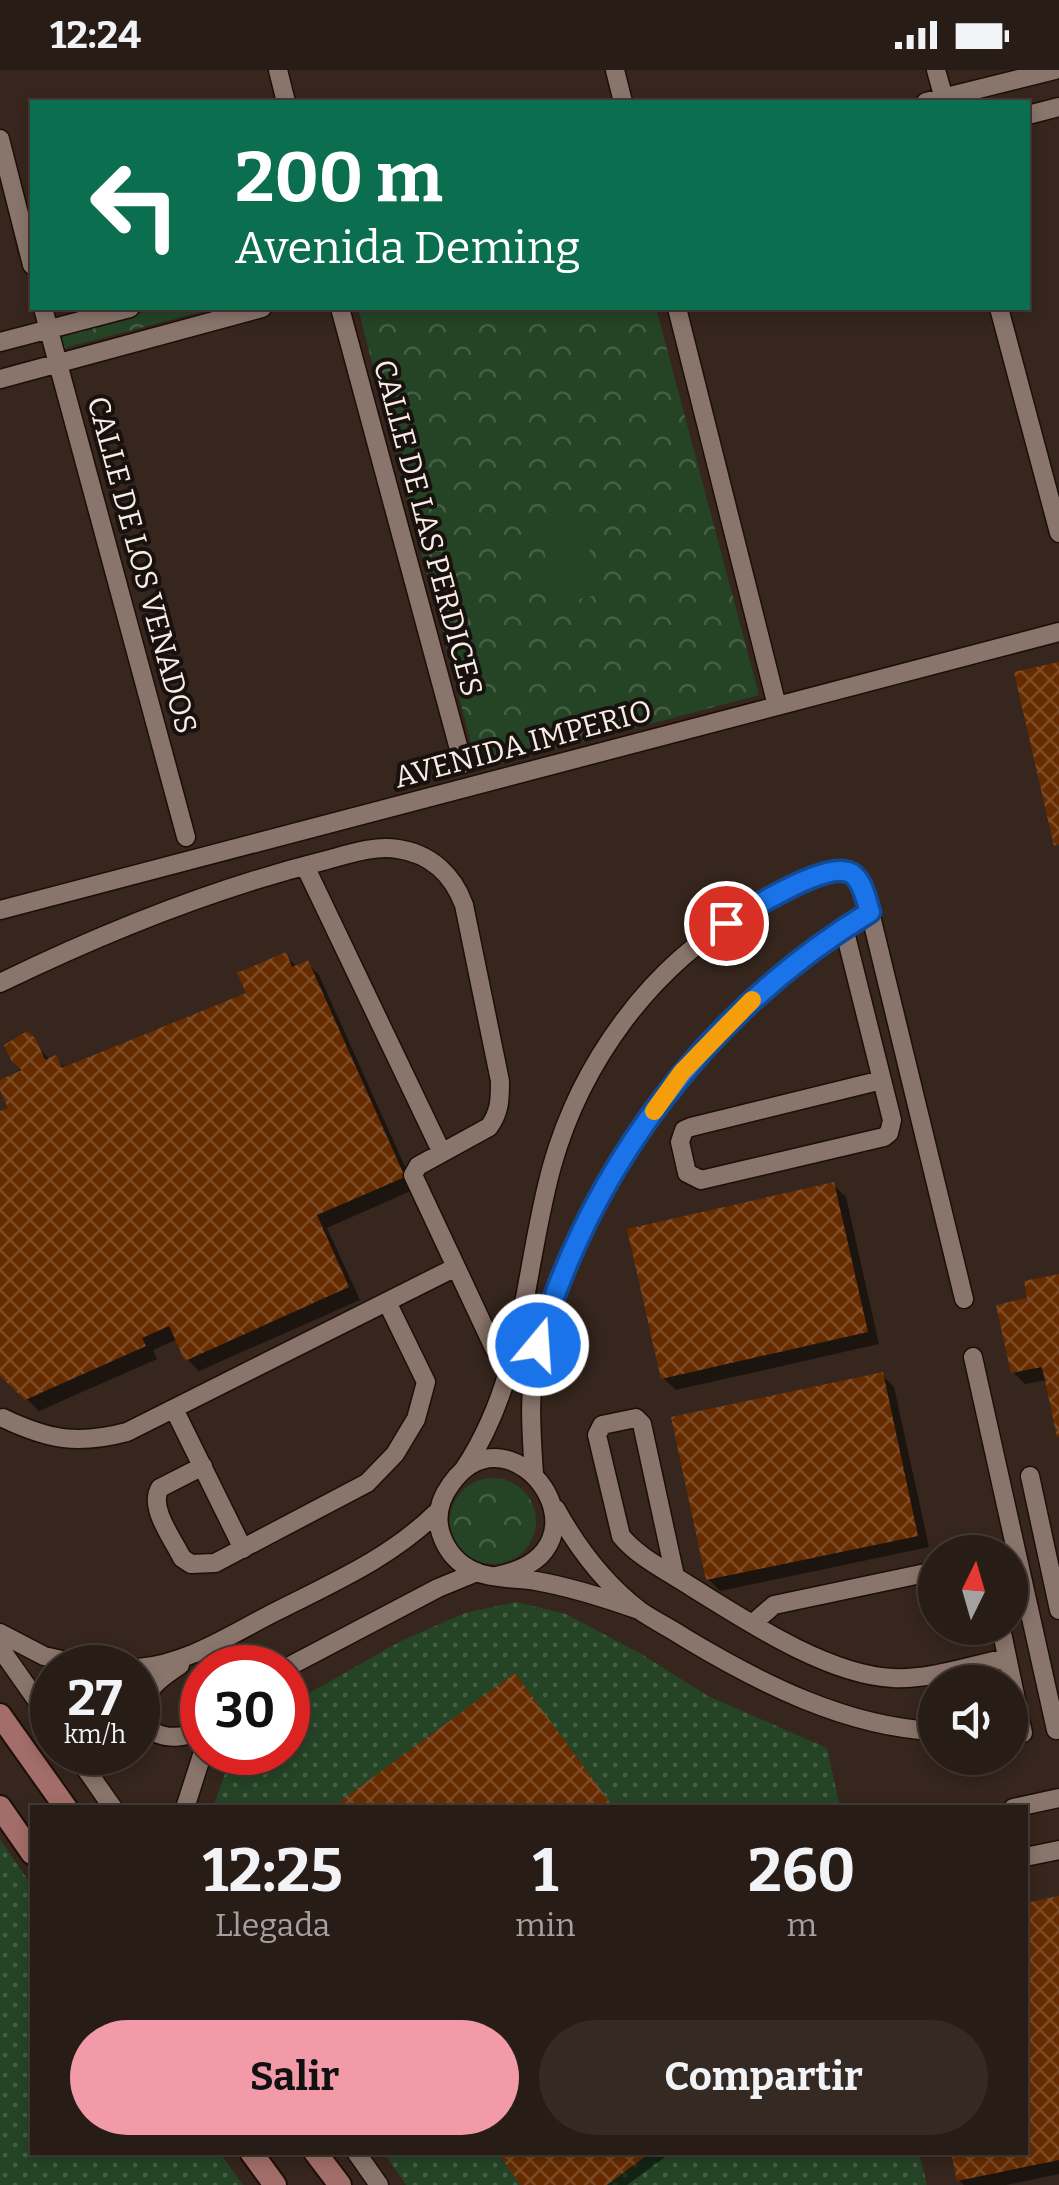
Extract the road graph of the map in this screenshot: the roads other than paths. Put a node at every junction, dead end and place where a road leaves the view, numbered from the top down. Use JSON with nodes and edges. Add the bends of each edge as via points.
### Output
{"nodes":[{"id":1,"x":278,"y":70,"type":"edge"},
{"id":2,"x":615,"y":70,"type":"edge"},
{"id":3,"x":936,"y":70,"type":"edge"},
{"id":4,"x":1056,"y":70,"type":"edge"},
{"id":5,"x":286,"y":100,"type":"edge"},
{"id":6,"x":623,"y":100,"type":"edge"},
{"id":7,"x":938,"y":100,"type":"edge"},
{"id":8,"x":942,"y":100,"type":"edge"},
{"id":9,"x":1059,"y":107,"type":"edge"},
{"id":10,"x":1030,"y":114,"type":"edge"},
{"id":11,"x":0,"y":139,"type":"edge"},
{"id":12,"x":30,"y":257,"type":"edge"},
{"id":13,"x":44,"y":310,"type":"edge"},
{"id":14,"x":123,"y":310,"type":"edge"},
{"id":15,"x":255,"y":310,"type":"edge"},
{"id":16,"x":341,"y":310,"type":"edge"},
{"id":17,"x":677,"y":310,"type":"edge"},
{"id":18,"x":1000,"y":310,"type":"edge"},
{"id":19,"x":49,"y":330,"type":"junction"},
{"id":20,"x":0,"y":342,"type":"edge"},
{"id":21,"x":59,"y":364,"type":"junction"},
{"id":22,"x":0,"y":379,"type":"edge"},
{"id":23,"x":1059,"y":533,"type":"edge"},
{"id":24,"x":1059,"y":632,"type":"edge"},
{"id":25,"x":778,"y":706,"type":"junction"},
{"id":26,"x":464,"y":764,"type":"dead end"},
{"id":27,"x":186,"y":837,"type":"dead end"},
{"id":28,"x":306,"y":866,"type":"junction"},
{"id":29,"x":0,"y":910,"type":"edge"},
{"id":30,"x":870,"y":912,"type":"junction"},
{"id":31,"x":844,"y":928,"type":"junction"},
{"id":32,"x":0,"y":982,"type":"edge"},
{"id":33,"x":882,"y":1080,"type":"junction"},
{"id":34,"x":442,"y":1153,"type":"junction"},
{"id":35,"x":454,"y":1268,"type":"junction"},
{"id":36,"x":964,"y":1299,"type":"dead end"},
{"id":37,"x":386,"y":1302,"type":"junction"},
{"id":38,"x":973,"y":1358,"type":"dead end"},
{"id":39,"x":510,"y":1370,"type":"junction"},
{"id":40,"x":531,"y":1388,"type":"junction"},
{"id":41,"x":174,"y":1410,"type":"junction"},
{"id":42,"x":4,"y":1418,"type":"dead end"},
{"id":43,"x":202,"y":1466,"type":"junction"},
{"id":44,"x":464,"y":1469,"type":"junction"},
{"id":45,"x":534,"y":1474,"type":"junction"},
{"id":46,"x":1030,"y":1476,"type":"dead end"},
{"id":47,"x":553,"y":1504,"type":"junction"},
{"id":48,"x":438,"y":1511,"type":"junction"},
{"id":49,"x":244,"y":1549,"type":"junction"},
{"id":50,"x":477,"y":1572,"type":"junction"},
{"id":51,"x":918,"y":1575,"type":"edge"},
{"id":52,"x":496,"y":1576,"type":"junction"},
{"id":53,"x":674,"y":1576,"type":"junction"},
{"id":54,"x":639,"y":1610,"type":"junction"},
{"id":55,"x":1059,"y":1610,"type":"edge"},
{"id":56,"x":752,"y":1624,"type":"junction"},
{"id":57,"x":0,"y":1633,"type":"edge"},
{"id":58,"x":211,"y":1645,"type":"edge"},
{"id":59,"x":1005,"y":1645,"type":"edge"},
{"id":60,"x":0,"y":1648,"type":"edge"},
{"id":61,"x":30,"y":1649,"type":"edge"},
{"id":62,"x":310,"y":1655,"type":"edge"},
{"id":63,"x":1008,"y":1658,"type":"junction"},
{"id":64,"x":180,"y":1664,"type":"edge"},
{"id":65,"x":1009,"y":1665,"type":"edge"},
{"id":66,"x":30,"y":1691,"type":"edge"},
{"id":67,"x":0,"y":1714,"type":"edge"},
{"id":68,"x":918,"y":1728,"type":"edge"},
{"id":69,"x":1058,"y":1730,"type":"edge"},
{"id":70,"x":1028,"y":1732,"type":"edge"},
{"id":71,"x":180,"y":1739,"type":"edge"},
{"id":72,"x":90,"y":1775,"type":"edge"},
{"id":73,"x":196,"y":1775,"type":"edge"},
{"id":74,"x":1059,"y":1798,"type":"edge"},
{"id":75,"x":64,"y":1805,"type":"edge"},
{"id":76,"x":112,"y":1805,"type":"edge"},
{"id":77,"x":186,"y":1805,"type":"edge"},
{"id":78,"x":1028,"y":1805,"type":"edge"},
{"id":79,"x":0,"y":1807,"type":"edge"},
{"id":80,"x":30,"y":1850,"type":"edge"},
{"id":81,"x":1059,"y":1850,"type":"edge"},
{"id":82,"x":1028,"y":1855,"type":"edge"},
{"id":83,"x":253,"y":2155,"type":"edge"},
{"id":84,"x":317,"y":2155,"type":"edge"},
{"id":85,"x":358,"y":2155,"type":"edge"},
{"id":86,"x":275,"y":2185,"type":"edge"},
{"id":87,"x":340,"y":2185,"type":"edge"},
{"id":88,"x":379,"y":2185,"type":"edge"}],
"edges":[{"from":1,"to":5,"type":"street"},
{"from":2,"to":6,"type":"street"},
{"from":3,"to":7,"type":"street"},
{"from":4,"to":8,"type":"street"},
{"from":9,"to":10,"type":"street"},
{"from":11,"to":12,"type":"street"},
{"from":13,"to":19,"type":"street","name":"CALLE DE LOS VENADOS"},
{"from":14,"to":19,"type":"street"},
{"from":15,"to":21,"type":"street"},
{"from":16,"to":26,"type":"street","name":"CALLE DE LAS PERDICES"},
{"from":17,"to":25,"type":"street"},
{"from":18,"to":23,"type":"street"},
{"from":19,"to":20,"type":"street"},
{"from":19,"to":21,"type":"street","name":"CALLE DE LOS VENADOS"},
{"from":21,"to":22,"type":"street"},
{"from":21,"to":27,"type":"street","name":"CALLE DE LOS VENADOS"},
{"from":24,"to":25,"type":"street","name":"AVENIDA IMPERIO"},
{"from":25,"to":29,"type":"street","name":"AVENIDA IMPERIO"},
{"from":28,"to":32,"type":"street","via":[[154,916]]},
{"from":28,"to":34,"type":"street"},
{"from":28,"to":34,"type":"street","via":[[396,848],[421,856],[456,883],[500,1102],[489,1127]]},
{"from":30,"to":31,"type":"street"},
{"from":30,"to":36,"type":"street"},
{"from":30,"to":39,"type":"street","via":[[858,878],[849,872],[782,892],[726,923],[669,968],[618,1027],[576,1100],[552,1164]]},
{"from":31,"to":33,"type":"street"},
{"from":31,"to":40,"type":"street","via":[[730,1020],[632,1142],[565,1266]]},
{"from":33,"to":33,"type":"street","via":[[684,1130],[687,1173],[700,1180],[884,1137],[892,1120]]},
{"from":34,"to":35,"type":"street","via":[[414,1175]]},
{"from":35,"to":37,"type":"street"},
{"from":35,"to":39,"type":"street"},
{"from":37,"to":41,"type":"street"},
{"from":37,"to":49,"type":"street","via":[[426,1382],[416,1419],[367,1482]]},
{"from":38,"to":69,"type":"street"},
{"from":39,"to":40,"type":"street"},
{"from":39,"to":44,"type":"street","via":[[492,1423]]},
{"from":40,"to":45,"type":"street"},
{"from":41,"to":42,"type":"street","via":[[96,1440],[62,1440]]},
{"from":41,"to":43,"type":"street"},
{"from":43,"to":49,"type":"street"},
{"from":43,"to":49,"type":"street","via":[[156,1495],[182,1558],[216,1563]]},
{"from":44,"to":45,"type":"street","via":[[500,1460]]},
{"from":44,"to":48,"type":"street"},
{"from":45,"to":47,"type":"street"},
{"from":46,"to":55,"type":"street"},
{"from":47,"to":52,"type":"street","via":[[548,1544],[535,1561]]},
{"from":47,"to":54,"type":"street","via":[[588,1559]]},
{"from":48,"to":50,"type":"street","via":[[447,1548]]},
{"from":48,"to":58,"type":"street","via":[[372,1562]]},
{"from":50,"to":52,"type":"street"},
{"from":50,"to":62,"type":"street"},
{"from":51,"to":56,"type":"street","via":[[774,1605]]},
{"from":52,"to":54,"type":"street","via":[[561,1586]]},
{"from":53,"to":53,"type":"street","via":[[621,1536],[597,1435],[602,1425],[636,1418],[642,1424]]},
{"from":53,"to":56,"type":"street"},
{"from":54,"to":68,"type":"street","via":[[822,1706]]},
{"from":56,"to":63,"type":"street","via":[[801,1651],[888,1678]]},
{"from":57,"to":61,"type":"street"},
{"from":59,"to":63,"type":"street"},
{"from":60,"to":66,"type":"street"},
{"from":63,"to":65,"type":"street"},
{"from":64,"to":71,"type":"street","via":[[154,1685],[144,1708],[154,1733]]},
{"from":67,"to":75,"type":"main road"},
{"from":69,"to":70,"type":"street"},
{"from":72,"to":76,"type":"street"},
{"from":73,"to":77,"type":"street"},
{"from":74,"to":78,"type":"street"},
{"from":79,"to":80,"type":"main road"},
{"from":81,"to":82,"type":"street"},
{"from":83,"to":86,"type":"main road"},
{"from":84,"to":87,"type":"main road"},
{"from":85,"to":88,"type":"street"}]}
